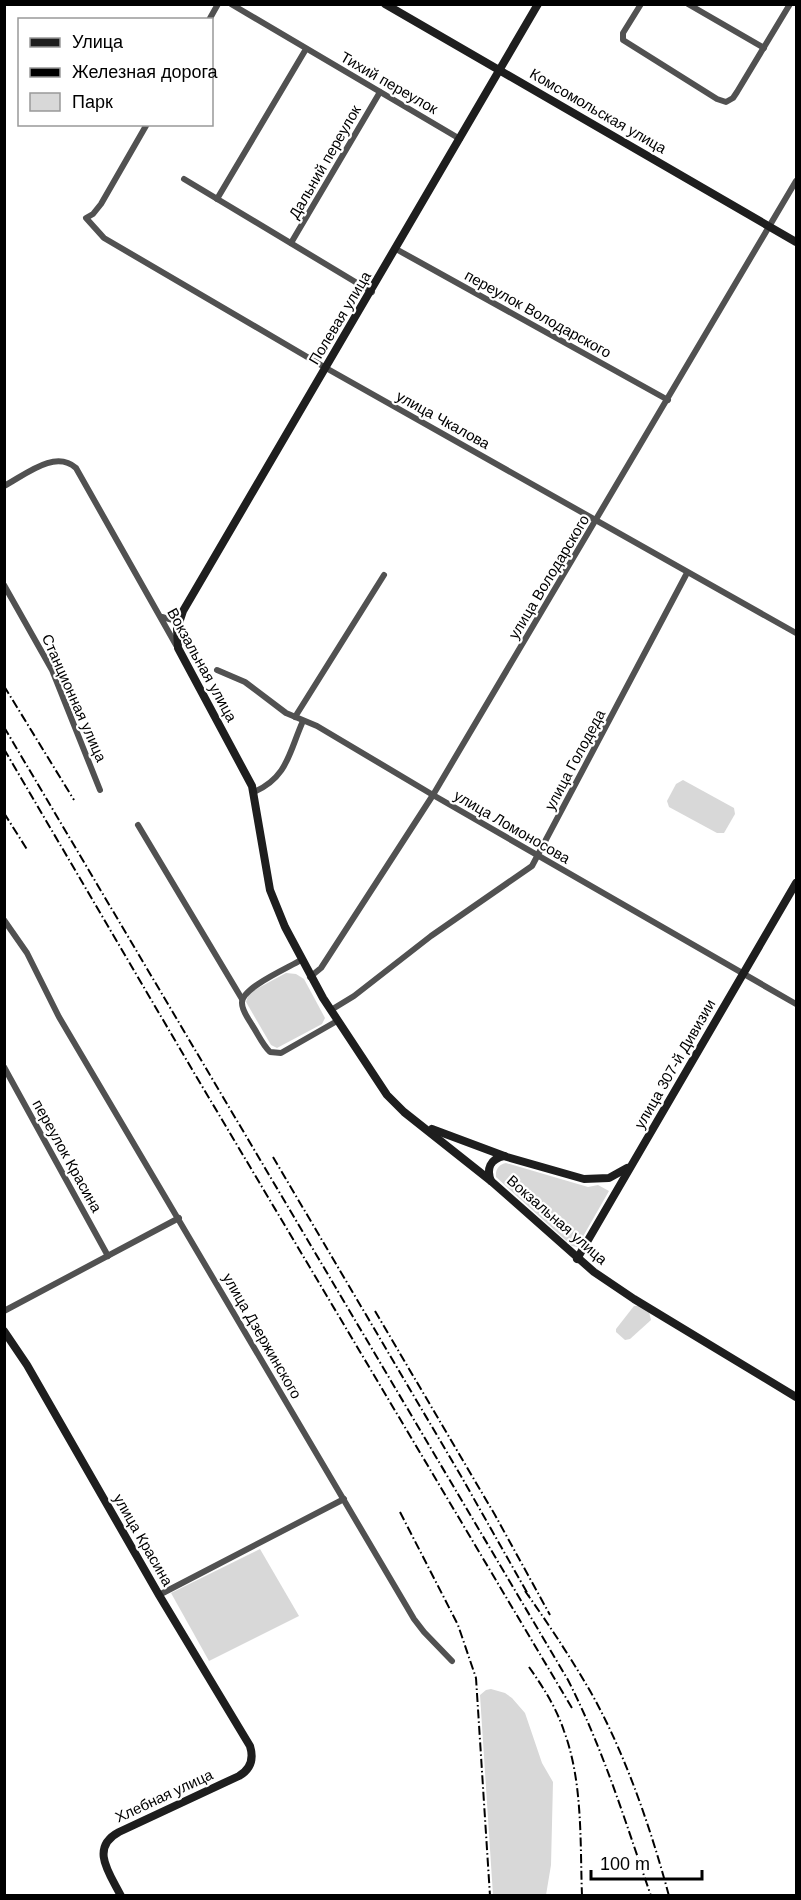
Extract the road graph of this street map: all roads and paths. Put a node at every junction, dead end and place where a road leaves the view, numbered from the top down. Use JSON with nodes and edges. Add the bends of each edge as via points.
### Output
{"nodes":[{"id":1,"x":218,"y":4,"type":"edge"},
{"id":2,"x":231,"y":4,"type":"edge"},
{"id":3,"x":386,"y":4,"type":"edge"},
{"id":4,"x":641,"y":4,"type":"edge"},
{"id":5,"x":688,"y":4,"type":"edge"},
{"id":6,"x":790,"y":4,"type":"edge"},
{"id":7,"x":536,"y":5,"type":"edge"},
{"id":8,"x":210,"y":18,"type":"edge"},
{"id":9,"x":306,"y":48,"type":"junction"},
{"id":10,"x":764,"y":48,"type":"junction"},
{"id":11,"x":499,"y":70,"type":"junction"},
{"id":12,"x":380,"y":92,"type":"junction"},
{"id":13,"x":146,"y":126,"type":"edge"},
{"id":14,"x":460,"y":139,"type":"junction"},
{"id":15,"x":184,"y":179,"type":"dead end"},
{"id":16,"x":796,"y":181,"type":"edge"},
{"id":17,"x":218,"y":199,"type":"junction"},
{"id":18,"x":770,"y":227,"type":"junction"},
{"id":19,"x":796,"y":242,"type":"edge"},
{"id":20,"x":291,"y":243,"type":"junction"},
{"id":21,"x":396,"y":249,"type":"junction"},
{"id":22,"x":372,"y":292,"type":"junction"},
{"id":23,"x":326,"y":368,"type":"junction"},
{"id":24,"x":668,"y":400,"type":"junction"},
{"id":25,"x":4,"y":486,"type":"edge"},
{"id":26,"x":597,"y":520,"type":"junction"},
{"id":27,"x":687,"y":573,"type":"junction"},
{"id":28,"x":384,"y":576,"type":"dead end"},
{"id":29,"x":4,"y":585,"type":"edge"},
{"id":30,"x":183,"y":611,"type":"junction"},
{"id":31,"x":159,"y":615,"type":"junction"},
{"id":32,"x":796,"y":633,"type":"edge"},
{"id":33,"x":178,"y":648,"type":"junction"},
{"id":34,"x":217,"y":670,"type":"dead end"},
{"id":35,"x":295,"y":717,"type":"junction"},
{"id":36,"x":303,"y":721,"type":"junction"},
{"id":37,"x":100,"y":790,"type":"dead end"},
{"id":38,"x":254,"y":792,"type":"junction"},
{"id":39,"x":432,"y":795,"type":"junction"},
{"id":40,"x":138,"y":825,"type":"dead end"},
{"id":41,"x":538,"y":856,"type":"junction"},
{"id":42,"x":796,"y":883,"type":"edge"},
{"id":43,"x":4,"y":920,"type":"edge"},
{"id":44,"x":301,"y":960,"type":"junction"},
{"id":45,"x":743,"y":974,"type":"junction"},
{"id":46,"x":310,"y":976,"type":"junction"},
{"id":47,"x":242,"y":999,"type":"junction"},
{"id":48,"x":796,"y":1004,"type":"edge"},
{"id":49,"x":331,"y":1010,"type":"junction"},
{"id":50,"x":337,"y":1021,"type":"junction"},
{"id":51,"x":4,"y":1067,"type":"edge"},
{"id":52,"x":413,"y":1119,"type":"junction"},
{"id":53,"x":507,"y":1157,"type":"junction"},
{"id":54,"x":635,"y":1159,"type":"junction"},
{"id":55,"x":491,"y":1181,"type":"junction"},
{"id":56,"x":178,"y":1218,"type":"junction"},
{"id":57,"x":108,"y":1256,"type":"junction"},
{"id":58,"x":577,"y":1258,"type":"junction"},
{"id":59,"x":4,"y":1311,"type":"edge"},
{"id":60,"x":4,"y":1331,"type":"edge"},
{"id":61,"x":796,"y":1397,"type":"edge"},
{"id":62,"x":344,"y":1499,"type":"junction"},
{"id":63,"x":159,"y":1595,"type":"junction"},
{"id":64,"x":452,"y":1661,"type":"dead end"},
{"id":65,"x":251,"y":1765,"type":"joint"},
{"id":66,"x":121,"y":1896,"type":"edge"}],
"edges":[{"from":1,"to":8,"type":"street"},
{"from":2,"to":9,"type":"street","name":"Тихий переулок"},
{"from":3,"to":11,"type":"street","name":"Комсомольская улица"},
{"from":4,"to":10,"type":"street","via":[[623,33],[623,40],[722,101],[733,98]]},
{"from":5,"to":10,"type":"street"},
{"from":6,"to":10,"type":"street"},
{"from":7,"to":11,"type":"street","name":"Полевая улица"},
{"from":9,"to":12,"type":"street","name":"Тихий переулок"},
{"from":9,"to":17,"type":"street"},
{"from":11,"to":14,"type":"street","name":"Полевая улица"},
{"from":11,"to":18,"type":"street","name":"Комсомольская улица"},
{"from":12,"to":14,"type":"street","name":"Тихий переулок"},
{"from":12,"to":20,"type":"street","name":"Дальний переулок"},
{"from":13,"to":23,"type":"street","name":"улица Чкалова","via":[[102,204],[86,218],[109,241]]},
{"from":14,"to":21,"type":"street","name":"Полевая улица"},
{"from":15,"to":17,"type":"street"},
{"from":16,"to":18,"type":"street","name":"улица Володарского"},
{"from":17,"to":20,"type":"street"},
{"from":18,"to":19,"type":"street","name":"Комсомольская улица"},
{"from":18,"to":24,"type":"street","name":"улица Володарского"},
{"from":20,"to":22,"type":"street"},
{"from":21,"to":22,"type":"street","name":"Полевая улица"},
{"from":21,"to":24,"type":"street","name":"переулок Володарского"},
{"from":22,"to":23,"type":"street","name":"Полевая улица"},
{"from":23,"to":26,"type":"street","name":"улица Чкалова"},
{"from":23,"to":30,"type":"street","name":"Полевая улица"},
{"from":24,"to":26,"type":"street","name":"улица Володарского"},
{"from":25,"to":31,"type":"street","name":"Вокзальная улица","via":[[51,462],[71,464],[81,475]]},
{"from":26,"to":27,"type":"street","name":"улица Чкалова"},
{"from":26,"to":39,"type":"street","name":"улица Володарского"},
{"from":27,"to":32,"type":"street","name":"улица Чкалова"},
{"from":27,"to":41,"type":"street","name":"улица Голодеда"},
{"from":28,"to":35,"type":"street"},
{"from":29,"to":37,"type":"street","name":"Станционная улица","via":[[52,670]]},
{"from":30,"to":31,"type":"street","via":[[172,620]]},
{"from":30,"to":33,"type":"street","name":"Полевая улица","via":[[177,629]]},
{"from":31,"to":33,"type":"street","name":"Вокзальная улица"},
{"from":33,"to":38,"type":"street","name":"Вокзальная улица"},
{"from":34,"to":35,"type":"street","name":"улица Ломоносова","via":[[245,682]]},
{"from":35,"to":36,"type":"street","name":"улица Ломоносова"},
{"from":36,"to":38,"type":"street","via":[[278,777]]},
{"from":36,"to":39,"type":"street","name":"улица Ломоносова"},
{"from":38,"to":44,"type":"street","name":"Вокзальная улица","via":[[270,890]]},
{"from":39,"to":41,"type":"street","name":"улица Ломоносова"},
{"from":39,"to":46,"type":"street","name":"улица Володарского","via":[[325,962]]},
{"from":40,"to":47,"type":"street"},
{"from":41,"to":45,"type":"street","name":"улица Ломоносова"},
{"from":41,"to":49,"type":"street","name":"улица Голодеда","via":[[528,870]]},
{"from":42,"to":45,"type":"street","name":"улица 307-й Дивизии"},
{"from":43,"to":56,"type":"street","name":"улица Дзержинского","via":[[27,953],[59,1017]]},
{"from":44,"to":46,"type":"street","name":"Вокзальная улица"},
{"from":44,"to":47,"type":"street","via":[[248,990]]},
{"from":45,"to":48,"type":"street","name":"улица Ломоносова"},
{"from":45,"to":54,"type":"street","name":"улица 307-й Дивизии"},
{"from":46,"to":49,"type":"street","name":"Вокзальная улица"},
{"from":47,"to":50,"type":"street","via":[[245,1013],[270,1052],[281,1053]]},
{"from":49,"to":50,"type":"street","name":"Вокзальная улица"},
{"from":50,"to":52,"type":"street","name":"Вокзальная улица","via":[[387,1095]]},
{"from":51,"to":57,"type":"street","name":"переулок Красина"},
{"from":52,"to":53,"type":"street","via":[[444,1135]]},
{"from":52,"to":55,"type":"street","name":"Вокзальная улица"},
{"from":53,"to":54,"type":"street","via":[[593,1180],[615,1176]]},
{"from":53,"to":55,"type":"street","via":[[497,1158],[490,1165]]},
{"from":54,"to":58,"type":"street","name":"улица 307-й Дивизии"},
{"from":55,"to":58,"type":"street","name":"Вокзальная улица"},
{"from":56,"to":57,"type":"street"},
{"from":56,"to":62,"type":"street","name":"улица Дзержинского"},
{"from":57,"to":59,"type":"street"},
{"from":58,"to":61,"type":"street","name":"Вокзальная улица","via":[[621,1290]]},
{"from":60,"to":63,"type":"street","name":"улица Красина"},
{"from":62,"to":63,"type":"street"},
{"from":62,"to":64,"type":"street","name":"улица Дзержинского","via":[[414,1619]]},
{"from":63,"to":65,"type":"street","name":"улица Красина","via":[[250,1746]]},
{"from":65,"to":66,"type":"street","name":"Хлебная улица","via":[[240,1776],[109,1839],[104,1859]]}]}
